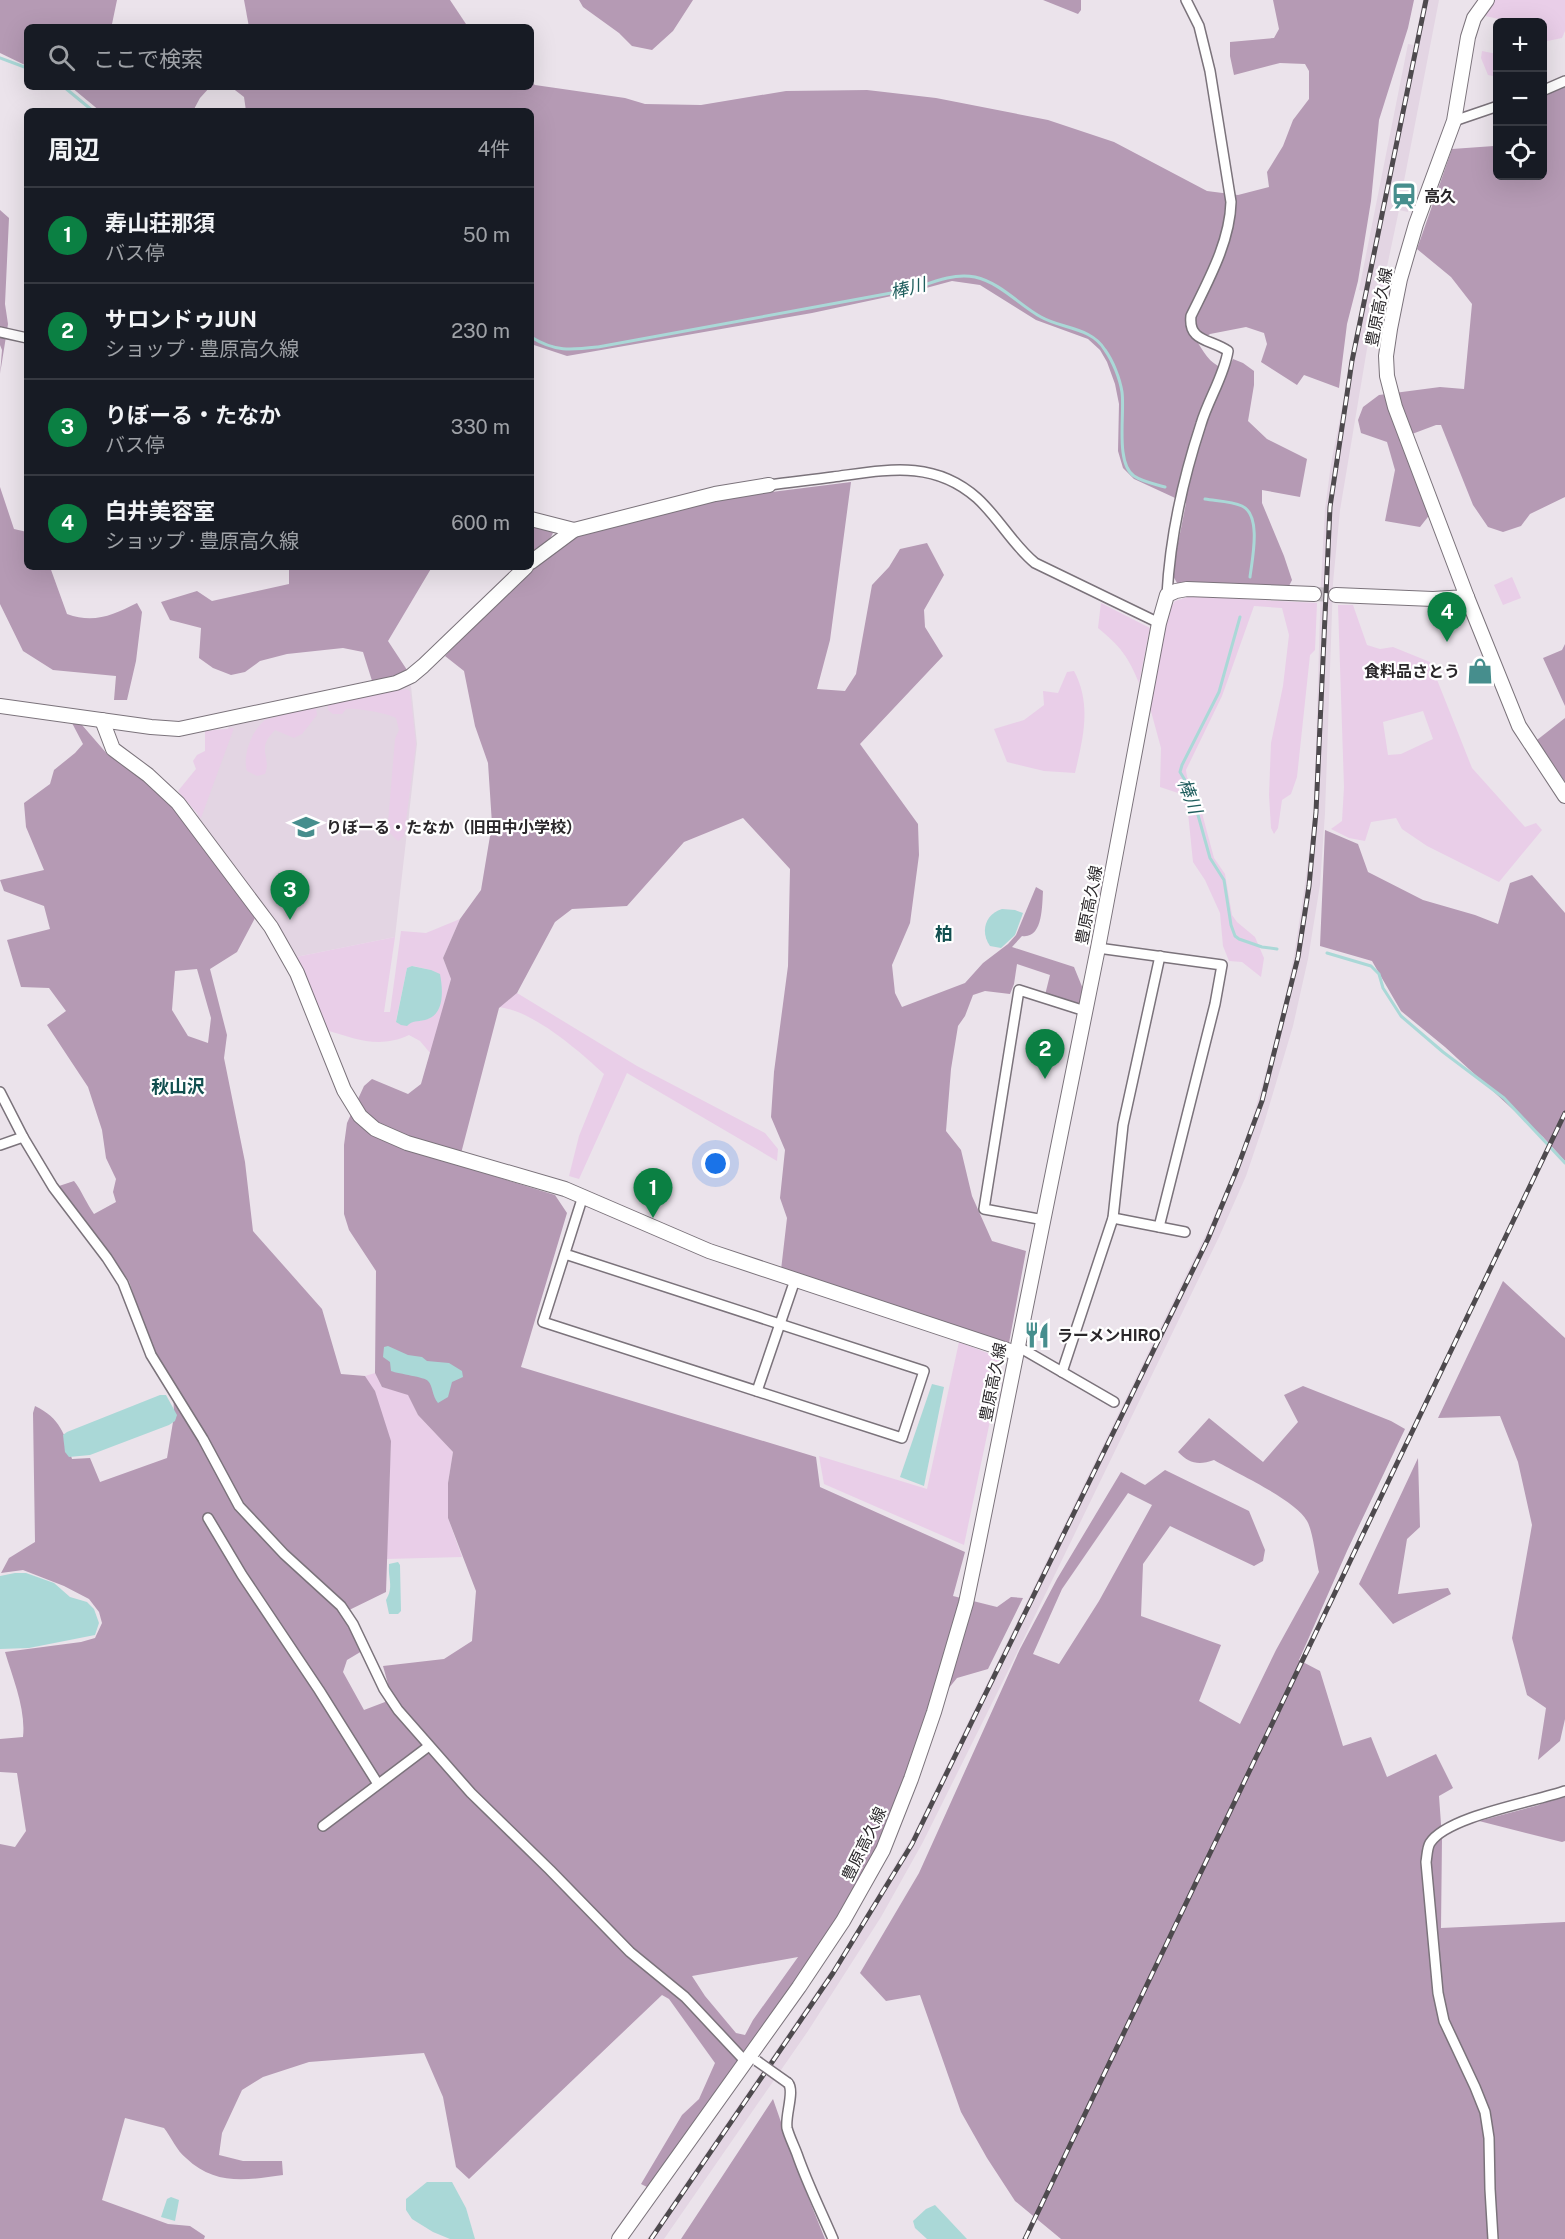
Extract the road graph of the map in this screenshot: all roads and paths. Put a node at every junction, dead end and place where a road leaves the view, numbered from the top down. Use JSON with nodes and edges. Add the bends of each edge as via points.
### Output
{"nodes":[{"id":1,"x":1186,"y":0,"type":"edge"},
{"id":2,"x":1487,"y":0,"type":"edge"},
{"id":3,"x":1565,"y":81,"type":"edge"},
{"id":4,"x":1547,"y":89,"type":"edge"},
{"id":5,"x":1493,"y":107,"type":"edge"},
{"id":6,"x":1454,"y":122,"type":"junction"},
{"id":7,"x":0,"y":332,"type":"edge"},
{"id":8,"x":24,"y":337,"type":"edge"},
{"id":9,"x":769,"y":485,"type":"joint"},
{"id":10,"x":534,"y":520,"type":"edge"},
{"id":11,"x":574,"y":530,"type":"junction"},
{"id":12,"x":534,"y":560,"type":"edge"},
{"id":13,"x":523,"y":570,"type":"edge"},
{"id":14,"x":1314,"y":594,"type":"tunnel mouth"},
{"id":15,"x":1167,"y":595,"type":"junction"},
{"id":16,"x":1336,"y":595,"type":"tunnel mouth"},
{"id":17,"x":1467,"y":597,"type":"junction"},
{"id":18,"x":1159,"y":623,"type":"junction"},
{"id":19,"x":0,"y":706,"type":"edge"},
{"id":20,"x":102,"y":720,"type":"junction"},
{"id":21,"x":1565,"y":796,"type":"edge"},
{"id":22,"x":1098,"y":948,"type":"junction"},
{"id":23,"x":1160,"y":956,"type":"junction"},
{"id":24,"x":1084,"y":1011,"type":"junction"},
{"id":25,"x":0,"y":1092,"type":"edge"},
{"id":26,"x":23,"y":1137,"type":"junction"},
{"id":27,"x":0,"y":1145,"type":"edge"},
{"id":28,"x":584,"y":1196,"type":"junction"},
{"id":29,"x":1113,"y":1218,"type":"junction"},
{"id":30,"x":1044,"y":1220,"type":"junction"},
{"id":31,"x":1159,"y":1227,"type":"junction"},
{"id":32,"x":1185,"y":1232,"type":"dead end"},
{"id":33,"x":565,"y":1254,"type":"junction"},
{"id":34,"x":795,"y":1280,"type":"junction"},
{"id":35,"x":779,"y":1324,"type":"junction"},
{"id":36,"x":1016,"y":1349,"type":"junction"},
{"id":37,"x":1062,"y":1372,"type":"junction"},
{"id":38,"x":757,"y":1391,"type":"junction"},
{"id":39,"x":1114,"y":1402,"type":"dead end"},
{"id":40,"x":208,"y":1518,"type":"dead end"},
{"id":41,"x":429,"y":1746,"type":"junction"},
{"id":42,"x":378,"y":1784,"type":"junction"},
{"id":43,"x":1565,"y":1791,"type":"edge"},
{"id":44,"x":323,"y":1826,"type":"dead end"},
{"id":45,"x":751,"y":2060,"type":"junction"},
{"id":46,"x":619,"y":2239,"type":"edge"},
{"id":47,"x":834,"y":2239,"type":"edge"},
{"id":48,"x":1493,"y":2239,"type":"edge"}],
"edges":[{"from":1,"to":15,"type":"street","via":[[1205,50],[1232,202],[1227,236],[1190,325],[1200,338],[1228,351],[1201,423],[1185,481]]},
{"from":2,"to":6,"type":"main road","name":"豊原高久線","via":[[1474,18],[1468,37]]},
{"from":3,"to":4,"type":"street"},
{"from":5,"to":6,"type":"street"},
{"from":6,"to":17,"type":"main road","name":"豊原高久線","via":[[1408,252],[1386,356],[1395,407]]},
{"from":7,"to":8,"type":"street"},
{"from":9,"to":11,"type":"main road","via":[[715,494]]},
{"from":9,"to":18,"type":"street","via":[[882,470],[931,472],[977,498],[1019,550],[1035,563]]},
{"from":10,"to":11,"type":"main road"},
{"from":11,"to":12,"type":"main road"},
{"from":13,"to":20,"type":"main road","via":[[423,666],[396,683],[194,727],[166,728]]},
{"from":14,"to":15,"type":"main road","via":[[1187,589]]},
{"from":15,"to":18,"type":"main road","name":"豊原高久線"},
{"from":16,"to":17,"type":"main road"},
{"from":17,"to":21,"type":"main road","name":"豊原高久線","via":[[1519,726]]},
{"from":18,"to":22,"type":"main road","name":"豊原高久線"},
{"from":19,"to":20,"type":"main road"},
{"from":20,"to":28,"type":"main road","via":[[113,749],[178,803],[271,927],[297,973],[344,1090],[366,1122],[407,1143]]},
{"from":22,"to":23,"type":"street"},
{"from":22,"to":24,"type":"main road","name":"豊原高久線"},
{"from":23,"to":29,"type":"street","via":[[1123,1125]]},
{"from":23,"to":31,"type":"street","via":[[1222,965]]},
{"from":24,"to":30,"type":"main road","name":"豊原高久線"},
{"from":24,"to":30,"type":"street","via":[[1019,990],[984,1209]]},
{"from":25,"to":26,"type":"street"},
{"from":26,"to":27,"type":"street"},
{"from":26,"to":41,"type":"street","via":[[68,1209],[123,1283],[151,1355],[239,1506],[341,1606],[388,1695]]},
{"from":28,"to":33,"type":"street"},
{"from":28,"to":34,"type":"main road","via":[[709,1251]]},
{"from":29,"to":31,"type":"street"},
{"from":29,"to":37,"type":"street"},
{"from":30,"to":36,"type":"main road","name":"豊原高久線"},
{"from":31,"to":32,"type":"street"},
{"from":33,"to":35,"type":"street"},
{"from":33,"to":38,"type":"street","via":[[543,1322]]},
{"from":34,"to":35,"type":"street"},
{"from":34,"to":36,"type":"main road"},
{"from":35,"to":38,"type":"street"},
{"from":35,"to":38,"type":"street","via":[[924,1371],[902,1438]]},
{"from":36,"to":37,"type":"street"},
{"from":36,"to":45,"type":"main road","name":"豊原高久線","via":[[966,1604],[911,1779],[883,1850],[843,1921]]},
{"from":37,"to":39,"type":"street"},
{"from":40,"to":42,"type":"street"},
{"from":41,"to":42,"type":"street"},
{"from":41,"to":45,"type":"street","via":[[493,1816],[630,1952],[685,1997]]},
{"from":42,"to":44,"type":"street"},
{"from":43,"to":48,"type":"street","via":[[1463,1821],[1430,1844],[1426,1862],[1444,2021],[1485,2112]]},
{"from":45,"to":46,"type":"main road","name":"豊原高久線"},
{"from":45,"to":47,"type":"street","bridge":true,"via":[[791,2086],[788,2129]]}]}
